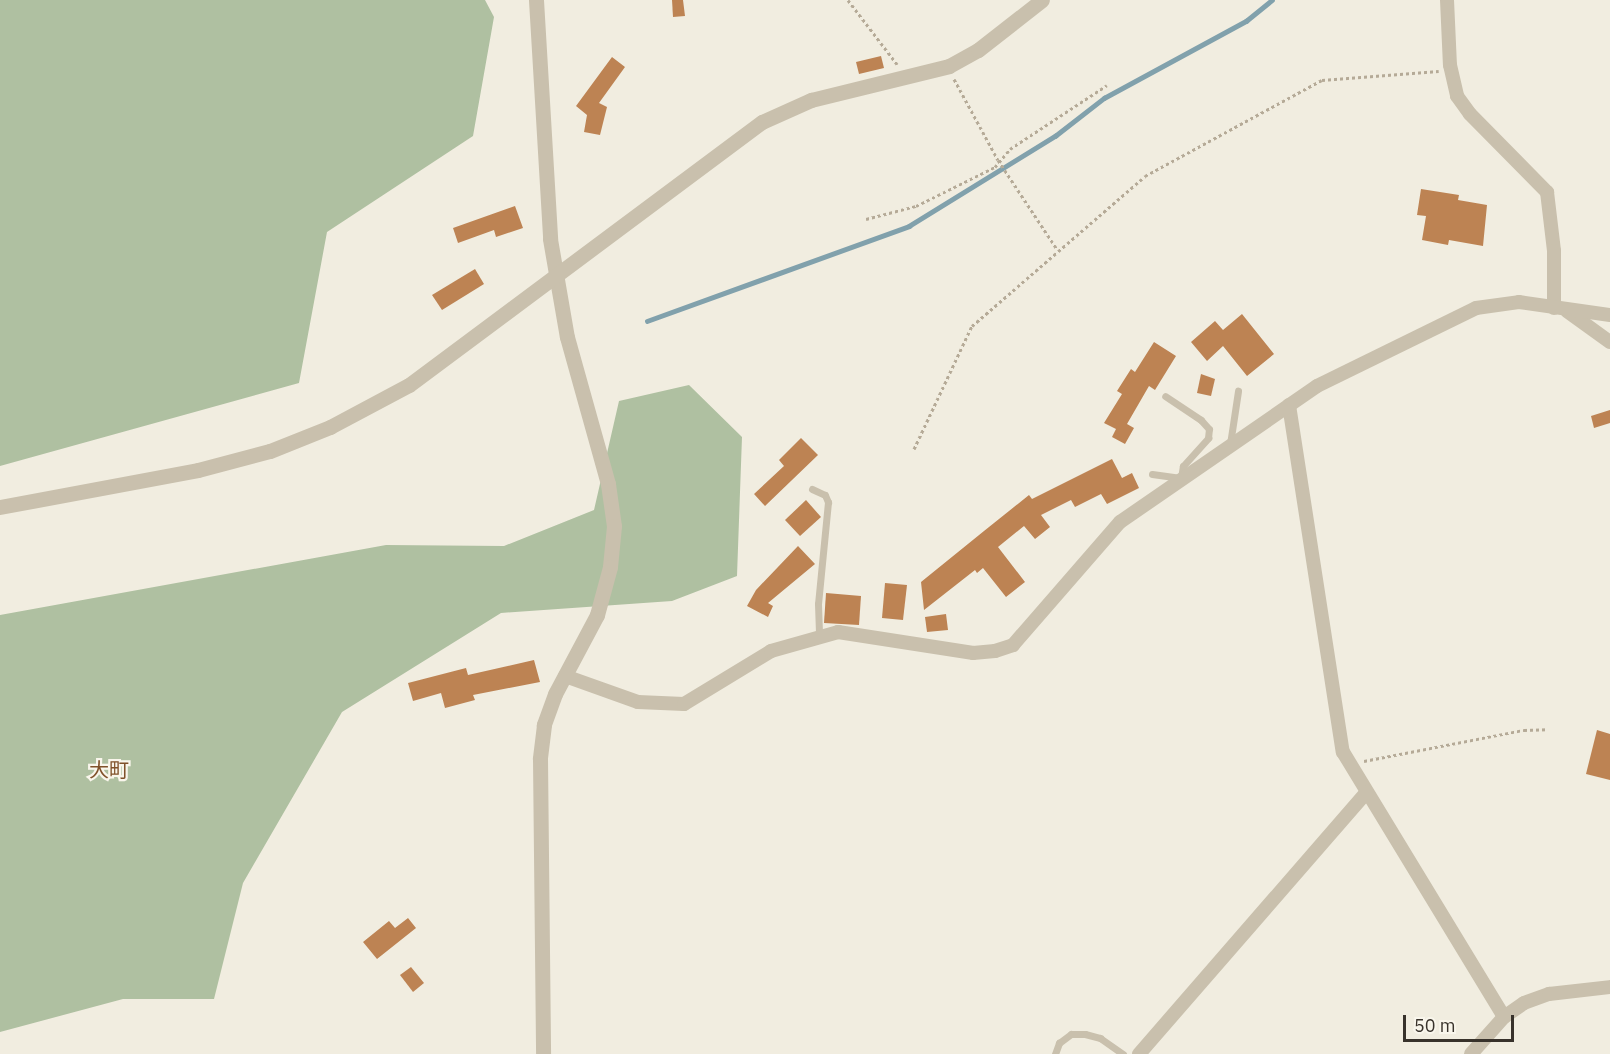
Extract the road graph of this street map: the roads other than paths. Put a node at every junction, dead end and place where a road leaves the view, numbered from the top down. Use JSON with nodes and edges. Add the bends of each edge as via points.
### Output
{"nodes":[{"id":1,"x":536,"y":0,"type":"edge"},
{"id":2,"x":1042,"y":0,"type":"edge"},
{"id":3,"x":1447,"y":0,"type":"edge"},
{"id":4,"x":555,"y":275,"type":"junction"},
{"id":5,"x":1560,"y":309,"type":"junction"},
{"id":6,"x":1610,"y":315,"type":"edge"},
{"id":7,"x":1610,"y":342,"type":"edge"},
{"id":8,"x":1238,"y":391,"type":"dead end"},
{"id":9,"x":1165,"y":396,"type":"dead end"},
{"id":10,"x":1289,"y":405,"type":"junction"},
{"id":11,"x":1230,"y":444,"type":"junction"},
{"id":12,"x":1152,"y":474,"type":"dead end"},
{"id":13,"x":1182,"y":478,"type":"junction"},
{"id":14,"x":812,"y":489,"type":"dead end"},
{"id":15,"x":0,"y":507,"type":"edge"},
{"id":16,"x":819,"y":636,"type":"junction"},
{"id":17,"x":565,"y":676,"type":"junction"},
{"id":18,"x":1367,"y":792,"type":"junction"},
{"id":19,"x":1610,"y":987,"type":"edge"},
{"id":20,"x":1504,"y":1017,"type":"junction"},
{"id":21,"x":543,"y":1054,"type":"edge"},
{"id":22,"x":1054,"y":1054,"type":"edge"},
{"id":23,"x":1123,"y":1054,"type":"edge"},
{"id":24,"x":1139,"y":1054,"type":"edge"},
{"id":25,"x":1471,"y":1054,"type":"edge"}],
"edges":[{"from":1,"to":4,"type":"street"},
{"from":2,"to":4,"type":"street","via":[[978,50],[949,66],[811,100],[762,122]]},
{"from":3,"to":5,"type":"street","via":[[1451,70],[1457,96],[1547,192]]},
{"from":4,"to":15,"type":"street","via":[[409,385],[330,427],[270,451],[198,470]]},
{"from":4,"to":17,"type":"street","via":[[567,337],[608,484],[614,526],[610,567],[597,615]]},
{"from":5,"to":6,"type":"street"},
{"from":5,"to":7,"type":"street"},
{"from":5,"to":10,"type":"street","via":[[1519,302],[1476,308],[1414,335]]},
{"from":8,"to":11,"type":"lane"},
{"from":9,"to":13,"type":"lane","via":[[1192,412],[1209,429],[1208,438],[1183,466]]},
{"from":10,"to":11,"type":"street"},
{"from":10,"to":18,"type":"street","via":[[1343,752]]},
{"from":11,"to":13,"type":"street"},
{"from":12,"to":13,"type":"lane"},
{"from":13,"to":16,"type":"street","via":[[1120,522],[1012,645],[973,653],[876,635],[838,632]]},
{"from":14,"to":16,"type":"lane","via":[[825,495],[828,502],[818,604]]},
{"from":16,"to":17,"type":"street","via":[[771,651],[684,704],[638,702]]},
{"from":17,"to":21,"type":"street","via":[[544,725],[540,759]]},
{"from":18,"to":20,"type":"street"},
{"from":18,"to":24,"type":"street"},
{"from":19,"to":20,"type":"street","via":[[1549,994]]},
{"from":20,"to":25,"type":"street"},
{"from":22,"to":23,"type":"lane","via":[[1059,1043],[1071,1034],[1100,1038]]}]}
